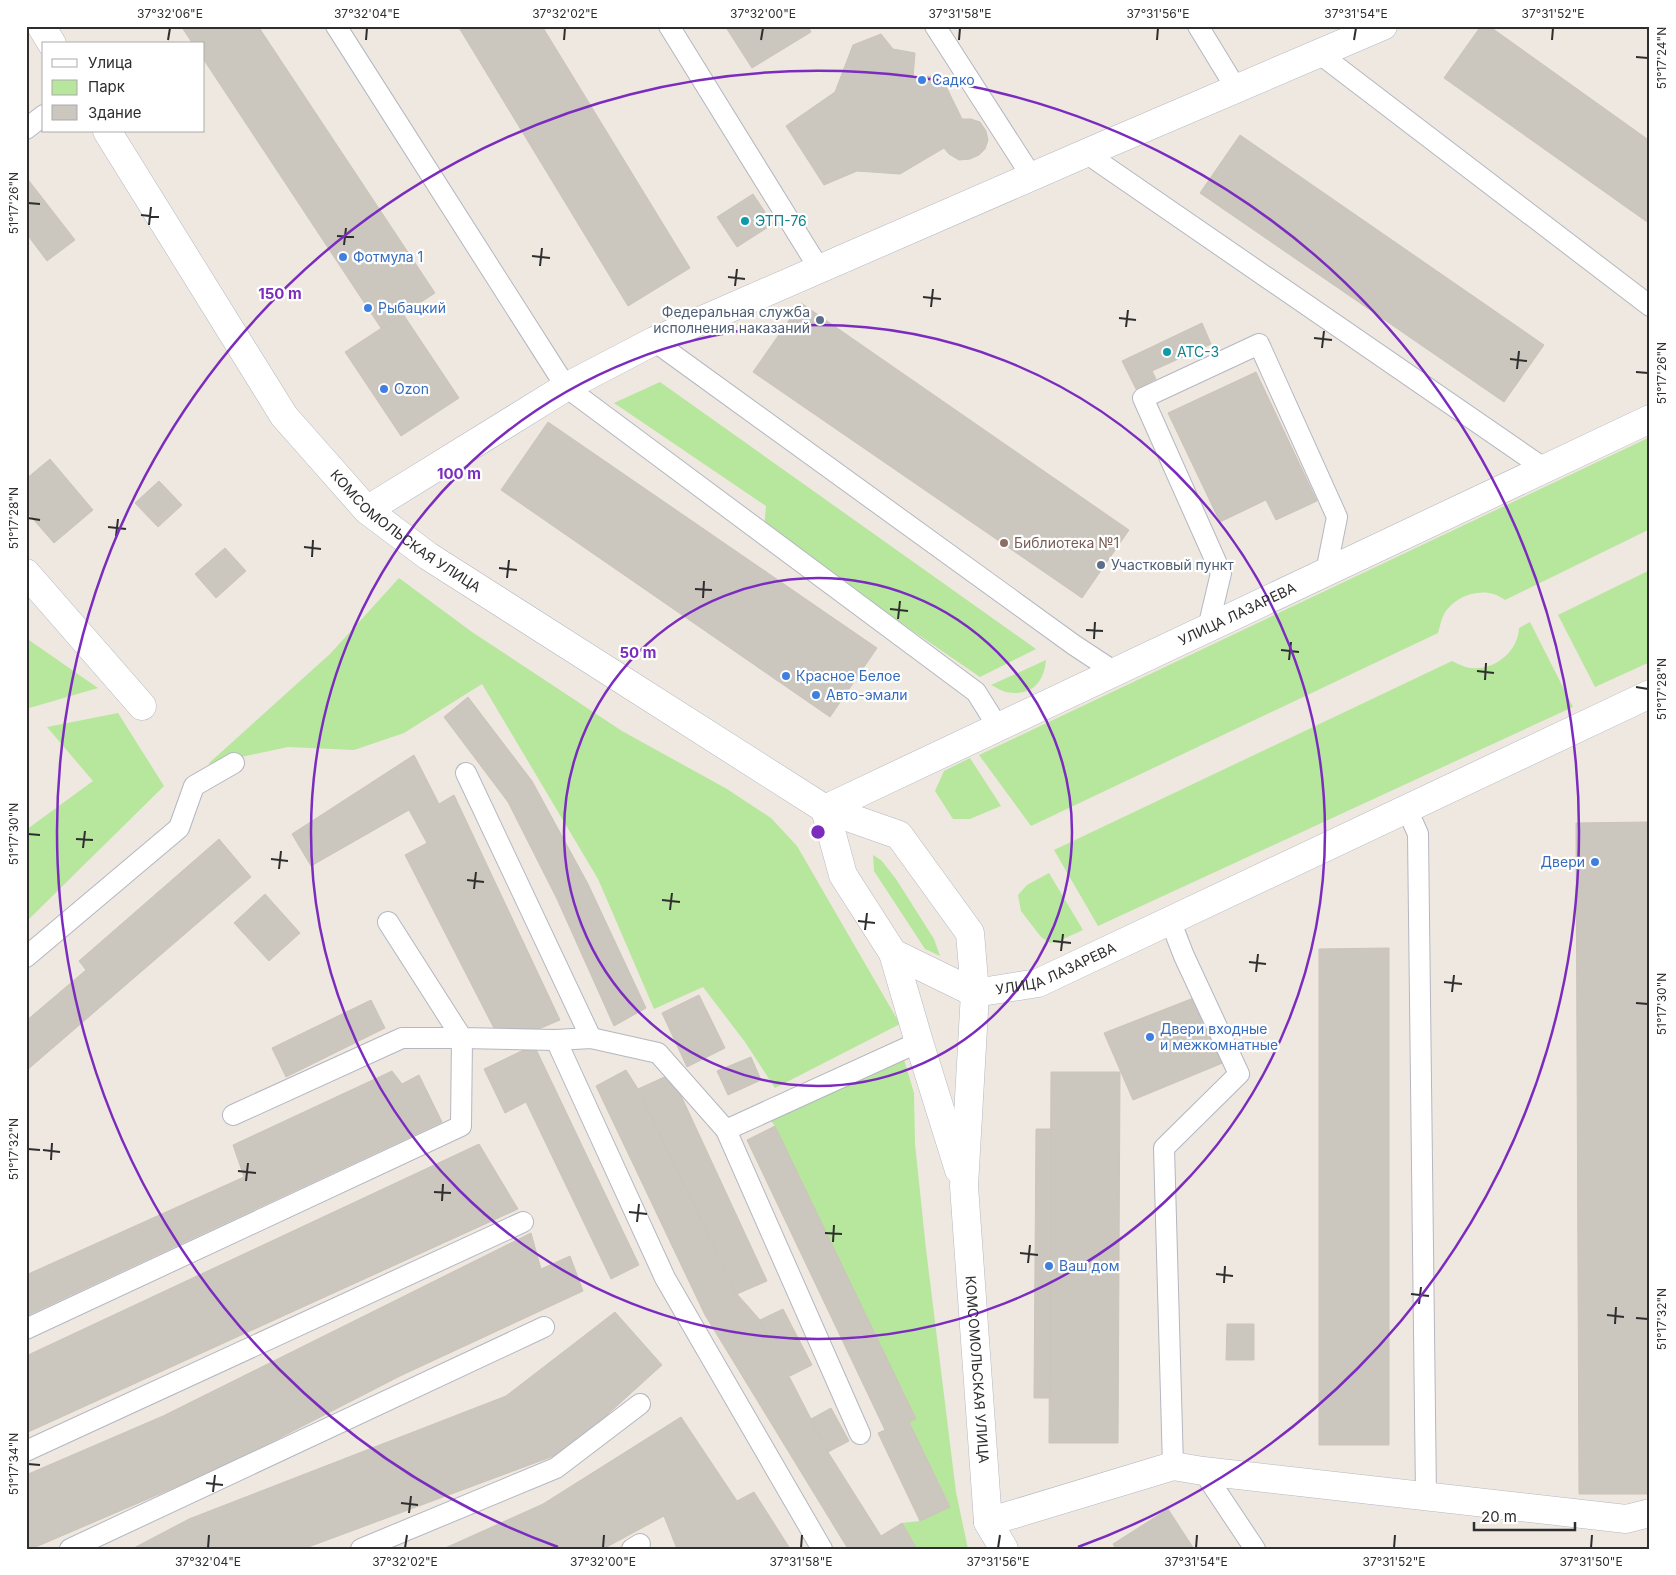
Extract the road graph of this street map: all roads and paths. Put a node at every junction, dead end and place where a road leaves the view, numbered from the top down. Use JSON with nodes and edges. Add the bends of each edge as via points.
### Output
{"nodes":[{"id":1,"x":41,"y":26,"type":"edge"},
{"id":2,"x":336,"y":26,"type":"edge"},
{"id":3,"x":669,"y":26,"type":"edge"},
{"id":4,"x":935,"y":26,"type":"edge"},
{"id":5,"x":1198,"y":26,"type":"edge"},
{"id":6,"x":1383,"y":26,"type":"edge"},
{"id":7,"x":51,"y":42,"type":"edge"},
{"id":8,"x":1320,"y":54,"type":"junction"},
{"id":9,"x":1236,"y":90,"type":"junction"},
{"id":10,"x":42,"y":116,"type":"edge"},
{"id":11,"x":26,"y":129,"type":"edge"},
{"id":12,"x":107,"y":132,"type":"edge"},
{"id":13,"x":1086,"y":153,"type":"junction"},
{"id":14,"x":1032,"y":177,"type":"junction"},
{"id":15,"x":820,"y":270,"type":"junction"},
{"id":16,"x":1650,"y":306,"type":"edge"},
{"id":17,"x":654,"y":341,"type":"junction"},
{"id":18,"x":566,"y":387,"type":"junction"},
{"id":19,"x":1650,"y":419,"type":"edge"},
{"id":20,"x":1545,"y":469,"type":"junction"},
{"id":21,"x":367,"y":510,"type":"junction"},
{"id":22,"x":1326,"y":572,"type":"junction"},
{"id":23,"x":26,"y":573,"type":"edge"},
{"id":24,"x":1208,"y":628,"type":"junction"},
{"id":25,"x":1114,"y":672,"type":"junction"},
{"id":26,"x":1650,"y":694,"type":"edge"},
{"id":27,"x":142,"y":706,"type":"dead end"},
{"id":28,"x":998,"y":727,"type":"junction"},
{"id":29,"x":234,"y":763,"type":"dead end"},
{"id":30,"x":466,"y":773,"type":"dead end"},
{"id":31,"x":1407,"y":808,"type":"junction"},
{"id":32,"x":825,"y":809,"type":"junction"},
{"id":33,"x":1170,"y":920,"type":"junction"},
{"id":34,"x":388,"y":922,"type":"dead end"},
{"id":35,"x":893,"y":953,"type":"junction"},
{"id":36,"x":26,"y":957,"type":"edge"},
{"id":37,"x":975,"y":993,"type":"junction"},
{"id":38,"x":462,"y":1038,"type":"junction"},
{"id":39,"x":591,"y":1038,"type":"junction"},
{"id":40,"x":556,"y":1040,"type":"junction"},
{"id":41,"x":919,"y":1042,"type":"junction"},
{"id":42,"x":233,"y":1115,"type":"dead end"},
{"id":43,"x":726,"y":1130,"type":"junction"},
{"id":44,"x":964,"y":1186,"type":"junction"},
{"id":45,"x":523,"y":1222,"type":"dead end"},
{"id":46,"x":544,"y":1327,"type":"dead end"},
{"id":47,"x":26,"y":1329,"type":"edge"},
{"id":48,"x":640,"y":1404,"type":"dead end"},
{"id":49,"x":860,"y":1434,"type":"dead end"},
{"id":50,"x":26,"y":1451,"type":"edge"},
{"id":51,"x":1173,"y":1466,"type":"junction"},
{"id":52,"x":1203,"y":1471,"type":"junction"},
{"id":53,"x":1426,"y":1496,"type":"junction"},
{"id":54,"x":1650,"y":1513,"type":"edge"},
{"id":55,"x":988,"y":1522,"type":"junction"},
{"id":56,"x":819,"y":1548,"type":"edge"},
{"id":57,"x":70,"y":1549,"type":"edge"},
{"id":58,"x":361,"y":1549,"type":"edge"},
{"id":59,"x":1004,"y":1549,"type":"edge"},
{"id":60,"x":1255,"y":1549,"type":"edge"}],
"edges":[{"from":1,"to":7,"type":"main road"},
{"from":2,"to":18,"type":"lane"},
{"from":3,"to":15,"type":"lane"},
{"from":4,"to":14,"type":"lane"},
{"from":5,"to":9,"type":"lane"},
{"from":6,"to":8,"type":"main road"},
{"from":8,"to":9,"type":"main road"},
{"from":8,"to":16,"type":"lane"},
{"from":9,"to":13,"type":"main road"},
{"from":10,"to":11,"type":"lane"},
{"from":12,"to":21,"type":"main road","name":"КОМСОМОЛЬСКАЯ УЛИЦА","via":[[284,416]]},
{"from":13,"to":14,"type":"main road"},
{"from":13,"to":20,"type":"lane"},
{"from":14,"to":15,"type":"main road"},
{"from":15,"to":17,"type":"main road"},
{"from":17,"to":18,"type":"main road"},
{"from":17,"to":25,"type":"lane"},
{"from":18,"to":21,"type":"main road"},
{"from":18,"to":28,"type":"lane","via":[[976,692]]},
{"from":19,"to":20,"type":"main road","name":"УЛИЦА ЛАЗАРЕВА"},
{"from":20,"to":22,"type":"main road","name":"УЛИЦА ЛАЗАРЕВА"},
{"from":21,"to":32,"type":"main road","name":"КОМСОМОЛЬСКАЯ УЛИЦА","via":[[428,556]]},
{"from":22,"to":24,"type":"main road","name":"УЛИЦА ЛАЗАРЕВА"},
{"from":22,"to":24,"type":"lane","via":[[1337,517],[1259,344],[1143,398],[1221,573]]},
{"from":23,"to":27,"type":"main road"},
{"from":24,"to":25,"type":"main road","name":"УЛИЦА ЛАЗАРЕВА"},
{"from":25,"to":28,"type":"main road","name":"УЛИЦА ЛАЗАРЕВА"},
{"from":26,"to":31,"type":"main road","name":"УЛИЦА ЛАЗАРЕВА"},
{"from":28,"to":32,"type":"main road","name":"УЛИЦА ЛАЗАРЕВА"},
{"from":29,"to":36,"type":"lane","via":[[194,786],[179,828]]},
{"from":30,"to":39,"type":"lane"},
{"from":31,"to":33,"type":"main road","name":"УЛИЦА ЛАЗАРЕВА"},
{"from":31,"to":53,"type":"lane","via":[[1418,834]]},
{"from":32,"to":35,"type":"main road","name":"КОМСОМОЛЬСКАЯ УЛИЦА","via":[[843,875]]},
{"from":32,"to":37,"type":"main road","name":"КОМСОМОЛЬСКАЯ УЛИЦА","via":[[899,835],[970,933]]},
{"from":33,"to":37,"type":"main road","name":"УЛИЦА ЛАЗАРЕВА","via":[[1038,983]]},
{"from":33,"to":51,"type":"lane","via":[[1239,1074],[1164,1148]]},
{"from":34,"to":38,"type":"lane"},
{"from":35,"to":37,"type":"main road"},
{"from":35,"to":41,"type":"main road","name":"КОМСОМОЛЬСКАЯ УЛИЦА"},
{"from":37,"to":44,"type":"main road","name":"КОМСОМОЛЬСКАЯ УЛИЦА"},
{"from":38,"to":40,"type":"lane"},
{"from":38,"to":42,"type":"lane","via":[[402,1038]]},
{"from":38,"to":47,"type":"lane","via":[[461,1126]]},
{"from":39,"to":40,"type":"lane"},
{"from":39,"to":43,"type":"lane","via":[[658,1053]]},
{"from":40,"to":56,"type":"lane","via":[[665,1278]]},
{"from":41,"to":43,"type":"lane"},
{"from":41,"to":44,"type":"main road","name":"КОМСОМОЛЬСКАЯ УЛИЦА"},
{"from":43,"to":49,"type":"lane"},
{"from":44,"to":55,"type":"main road","name":"КОМСОМОЛЬСКАЯ УЛИЦА"},
{"from":45,"to":50,"type":"lane"},
{"from":46,"to":57,"type":"lane"},
{"from":48,"to":58,"type":"lane","via":[[556,1468]]},
{"from":51,"to":52,"type":"main road"},
{"from":51,"to":55,"type":"main road"},
{"from":52,"to":53,"type":"main road"},
{"from":52,"to":60,"type":"lane"},
{"from":53,"to":54,"type":"main road","via":[[1626,1519]]},
{"from":55,"to":59,"type":"main road","name":"КОМСОМОЛЬСКАЯ УЛИЦА"}]}
